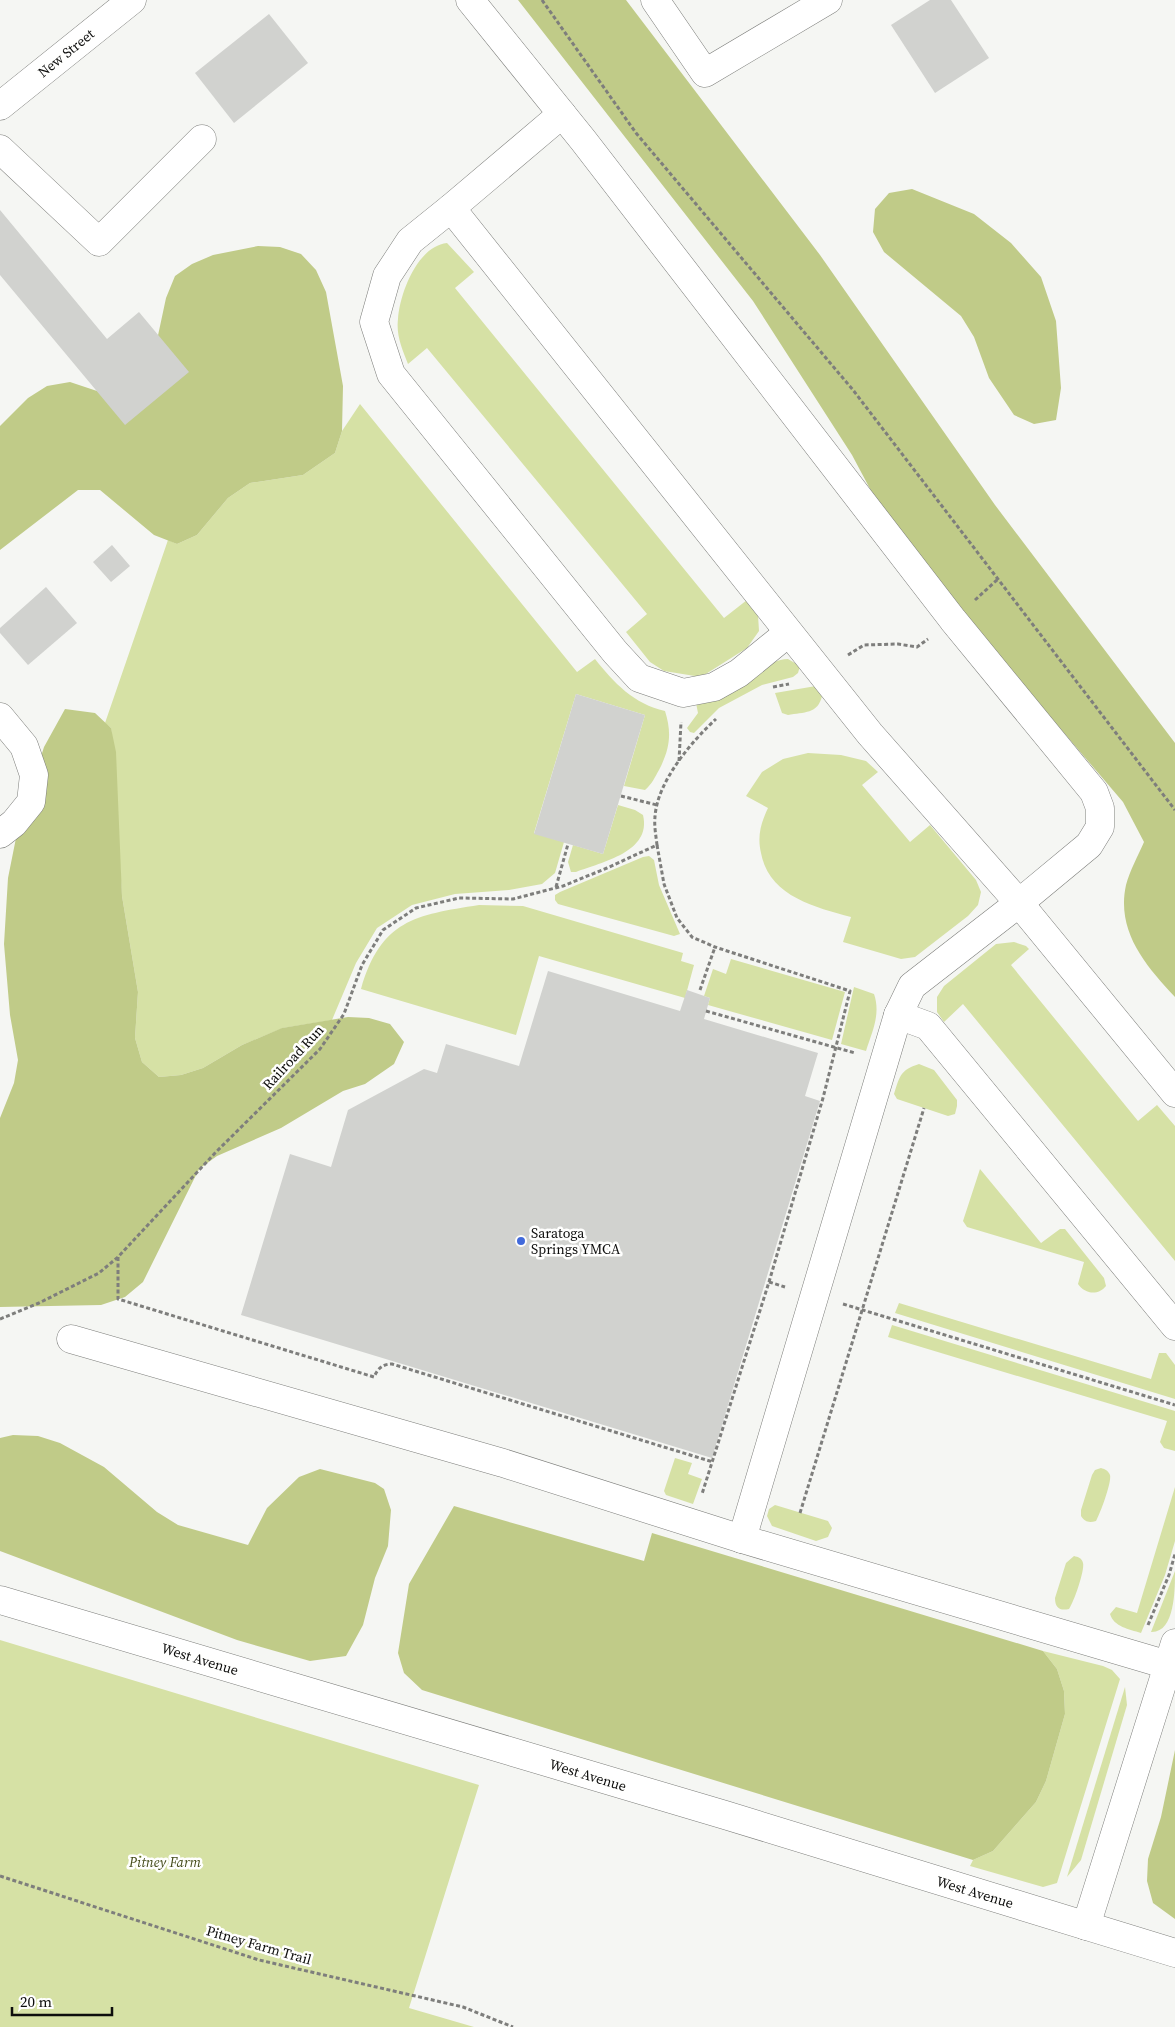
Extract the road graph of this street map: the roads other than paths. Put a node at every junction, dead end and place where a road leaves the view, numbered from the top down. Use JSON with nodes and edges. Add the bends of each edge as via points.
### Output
{"nodes":[{"id":1,"x":132,"y":0,"type":"edge"},
{"id":2,"x":470,"y":0,"type":"edge"},
{"id":3,"x":655,"y":0,"type":"edge"},
{"id":4,"x":828,"y":0,"type":"edge"},
{"id":5,"x":0,"y":106,"type":"edge"},
{"id":6,"x":562,"y":114,"type":"junction"},
{"id":7,"x":202,"y":139,"type":"dead end"},
{"id":8,"x":0,"y":148,"type":"edge"},
{"id":9,"x":451,"y":208,"type":"junction"},
{"id":10,"x":788,"y":633,"type":"junction"},
{"id":11,"x":0,"y":717,"type":"edge"},
{"id":12,"x":0,"y":834,"type":"edge"},
{"id":13,"x":1019,"y":903,"type":"junction"},
{"id":14,"x":898,"y":1016,"type":"junction"},
{"id":15,"x":1175,"y":1093,"type":"edge"},
{"id":16,"x":1175,"y":1326,"type":"edge"},
{"id":17,"x":71,"y":1339,"type":"dead end"},
{"id":18,"x":742,"y":1539,"type":"junction"},
{"id":19,"x":0,"y":1600,"type":"edge"},
{"id":20,"x":1171,"y":1654,"type":"edge"},
{"id":21,"x":1086,"y":1926,"type":"junction"},
{"id":22,"x":1175,"y":1952,"type":"edge"}],
"edges":[{"from":1,"to":5,"type":"street","name":"New Street"},
{"from":2,"to":6,"type":"street"},
{"from":3,"to":4,"type":"street","via":[[705,73]]},
{"from":6,"to":9,"type":"street"},
{"from":6,"to":13,"type":"street","via":[[953,620],[1094,792],[1100,808],[1100,827],[1089,845]]},
{"from":7,"to":8,"type":"street","via":[[99,242]]},
{"from":9,"to":10,"type":"street"},
{"from":9,"to":10,"type":"street","via":[[410,241],[386,276],[374,322],[391,374],[639,678],[682,693],[714,687],[739,673]]},
{"from":10,"to":13,"type":"street","via":[[870,734]]},
{"from":11,"to":12,"type":"street","via":[[24,746],[34,775],[31,802]]},
{"from":13,"to":14,"type":"street","via":[[912,986]]},
{"from":13,"to":15,"type":"street"},
{"from":14,"to":16,"type":"street","via":[[928,1026]]},
{"from":14,"to":18,"type":"street"},
{"from":17,"to":18,"type":"street","via":[[503,1463]]},
{"from":18,"to":20,"type":"street"},
{"from":19,"to":21,"type":"street","name":"West Avenue"},
{"from":20,"to":21,"type":"street"},
{"from":21,"to":22,"type":"street","name":"West Avenue"}]}
